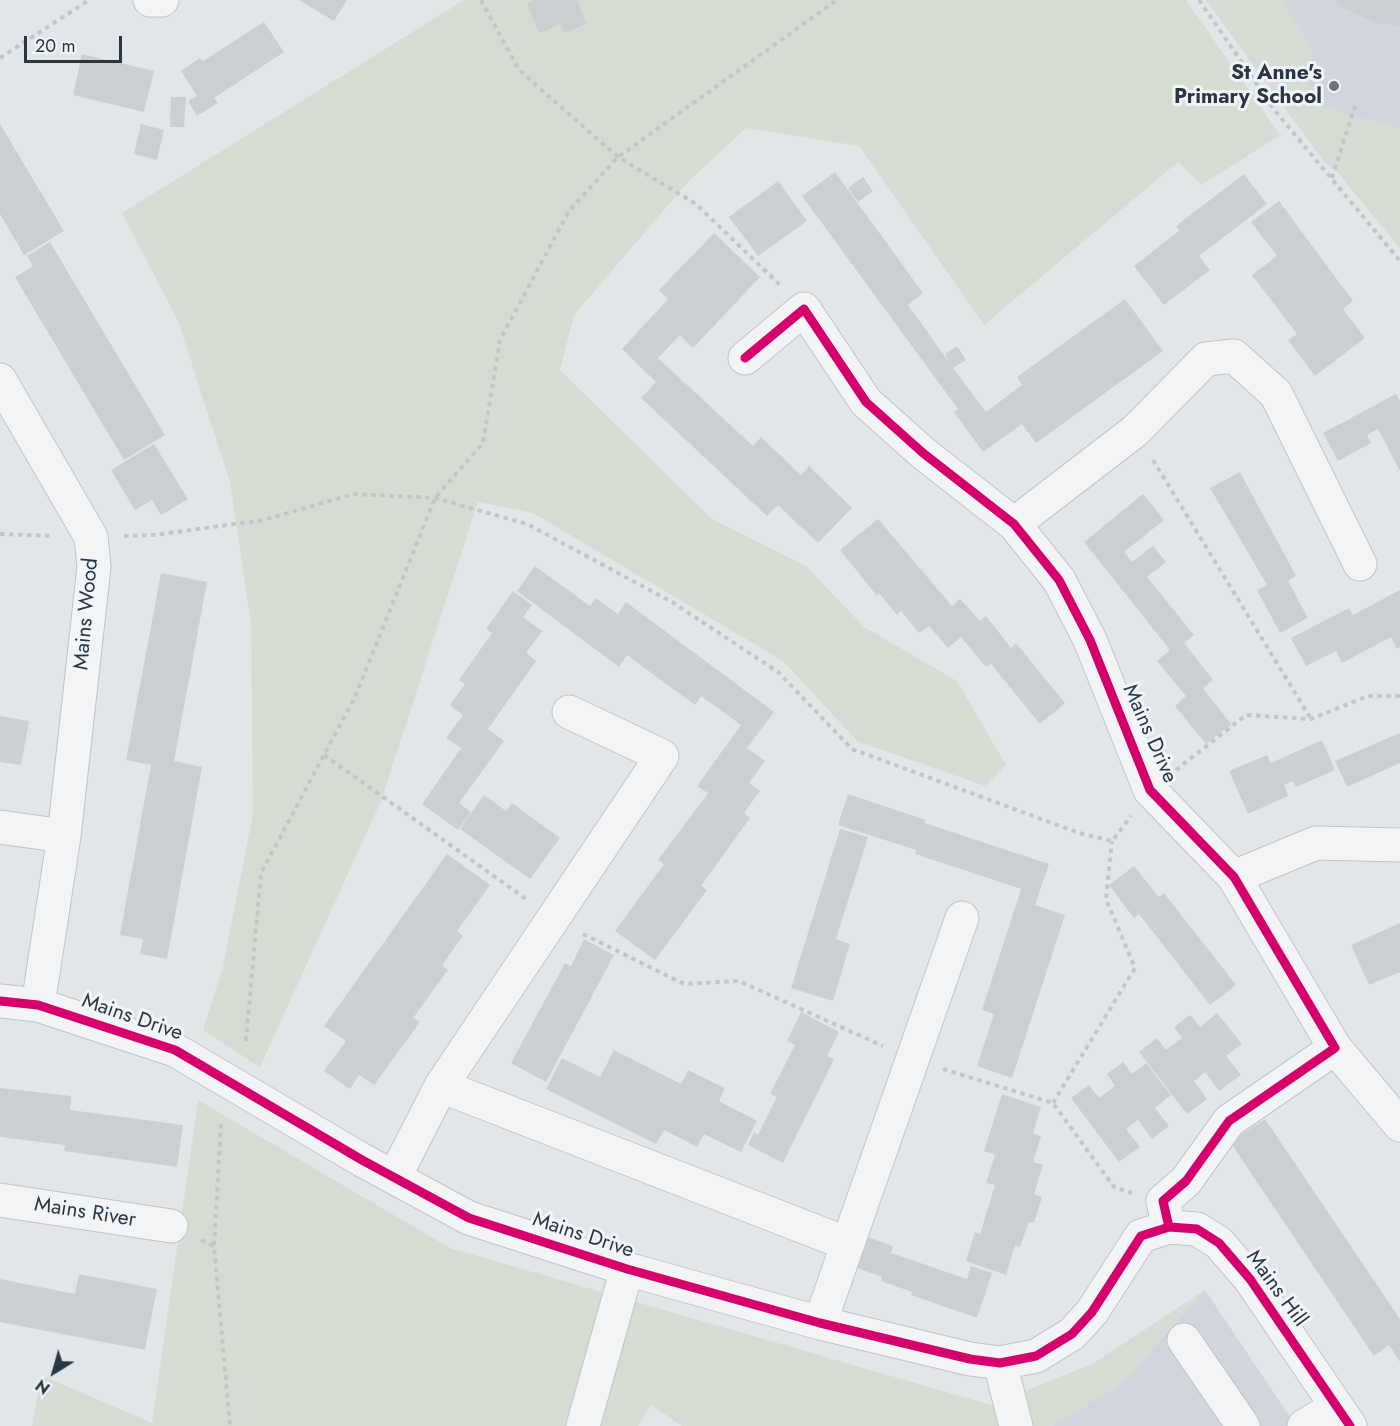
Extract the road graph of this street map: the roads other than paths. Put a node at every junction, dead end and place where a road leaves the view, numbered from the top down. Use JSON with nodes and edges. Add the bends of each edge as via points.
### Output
{"nodes":[{"id":1,"x":150,"y":0,"type":"edge"},
{"id":2,"x":162,"y":0,"type":"edge"},
{"id":3,"x":745,"y":358,"type":"dead end"},
{"id":4,"x":0,"y":380,"type":"edge"},
{"id":5,"x":1014,"y":524,"type":"junction"},
{"id":6,"x":1360,"y":564,"type":"dead end"},
{"id":7,"x":568,"y":712,"type":"dead end"},
{"id":8,"x":0,"y":827,"type":"edge"},
{"id":9,"x":64,"y":836,"type":"junction"},
{"id":10,"x":1400,"y":845,"type":"edge"},
{"id":11,"x":1234,"y":877,"type":"junction"},
{"id":12,"x":962,"y":918,"type":"dead end"},
{"id":13,"x":0,"y":1001,"type":"edge"},
{"id":14,"x":38,"y":1005,"type":"junction"},
{"id":15,"x":1335,"y":1048,"type":"junction"},
{"id":16,"x":441,"y":1086,"type":"junction"},
{"id":17,"x":1400,"y":1125,"type":"edge"},
{"id":18,"x":395,"y":1176,"type":"junction"},
{"id":19,"x":0,"y":1200,"type":"edge"},
{"id":20,"x":1157,"y":1222,"type":"junction"},
{"id":21,"x":171,"y":1226,"type":"dead end"},
{"id":22,"x":848,"y":1244,"type":"junction"},
{"id":23,"x":627,"y":1269,"type":"junction"},
{"id":24,"x":820,"y":1323,"type":"junction"},
{"id":25,"x":1184,"y":1340,"type":"dead end"},
{"id":26,"x":1000,"y":1363,"type":"junction"},
{"id":27,"x":1343,"y":1417,"type":"edge"},
{"id":28,"x":583,"y":1426,"type":"edge"},
{"id":29,"x":1016,"y":1426,"type":"edge"},
{"id":30,"x":1244,"y":1426,"type":"edge"},
{"id":31,"x":1304,"y":1426,"type":"edge"}],
"edges":[{"from":1,"to":2,"type":"street"},
{"from":3,"to":5,"type":"street","name":"Mains Drive","via":[[804,309],[866,402],[923,453]]},
{"from":4,"to":9,"type":"street","name":"Mains Wood","via":[[91,537],[94,567]]},
{"from":5,"to":6,"type":"street","via":[[1135,431],[1206,359],[1233,356],[1276,394]]},
{"from":5,"to":11,"type":"street","name":"Mains Drive","via":[[1065,590],[1090,640],[1150,790]]},
{"from":7,"to":16,"type":"street","via":[[662,756]]},
{"from":8,"to":9,"type":"street"},
{"from":9,"to":14,"type":"street","name":"Mains Wood"},
{"from":10,"to":11,"type":"street","via":[[1316,843]]},
{"from":11,"to":15,"type":"street","name":"Mains Drive"},
{"from":12,"to":22,"type":"street"},
{"from":13,"to":14,"type":"street","name":"Mains Drive"},
{"from":14,"to":18,"type":"street","name":"Mains Drive","via":[[175,1050]]},
{"from":15,"to":17,"type":"street","name":"Mains Drive"},
{"from":15,"to":20,"type":"street","name":"Mains Drive","via":[[1229,1121]]},
{"from":16,"to":18,"type":"street"},
{"from":16,"to":22,"type":"street"},
{"from":18,"to":23,"type":"street","name":"Mains Drive","via":[[469,1218]]},
{"from":19,"to":21,"type":"street","name":"Mains River"},
{"from":20,"to":26,"type":"street","name":"Mains Drive","via":[[1092,1312],[1071,1334],[1036,1356]]},
{"from":20,"to":27,"type":"street","name":"Mains Hill","via":[[1197,1229],[1219,1243],[1250,1279]]},
{"from":22,"to":24,"type":"street"},
{"from":23,"to":24,"type":"street","name":"Mains Drive"},
{"from":23,"to":28,"type":"street"},
{"from":24,"to":26,"type":"street","name":"Mains Drive"},
{"from":25,"to":30,"type":"street"},
{"from":26,"to":29,"type":"street"},
{"from":27,"to":31,"type":"street"}]}
